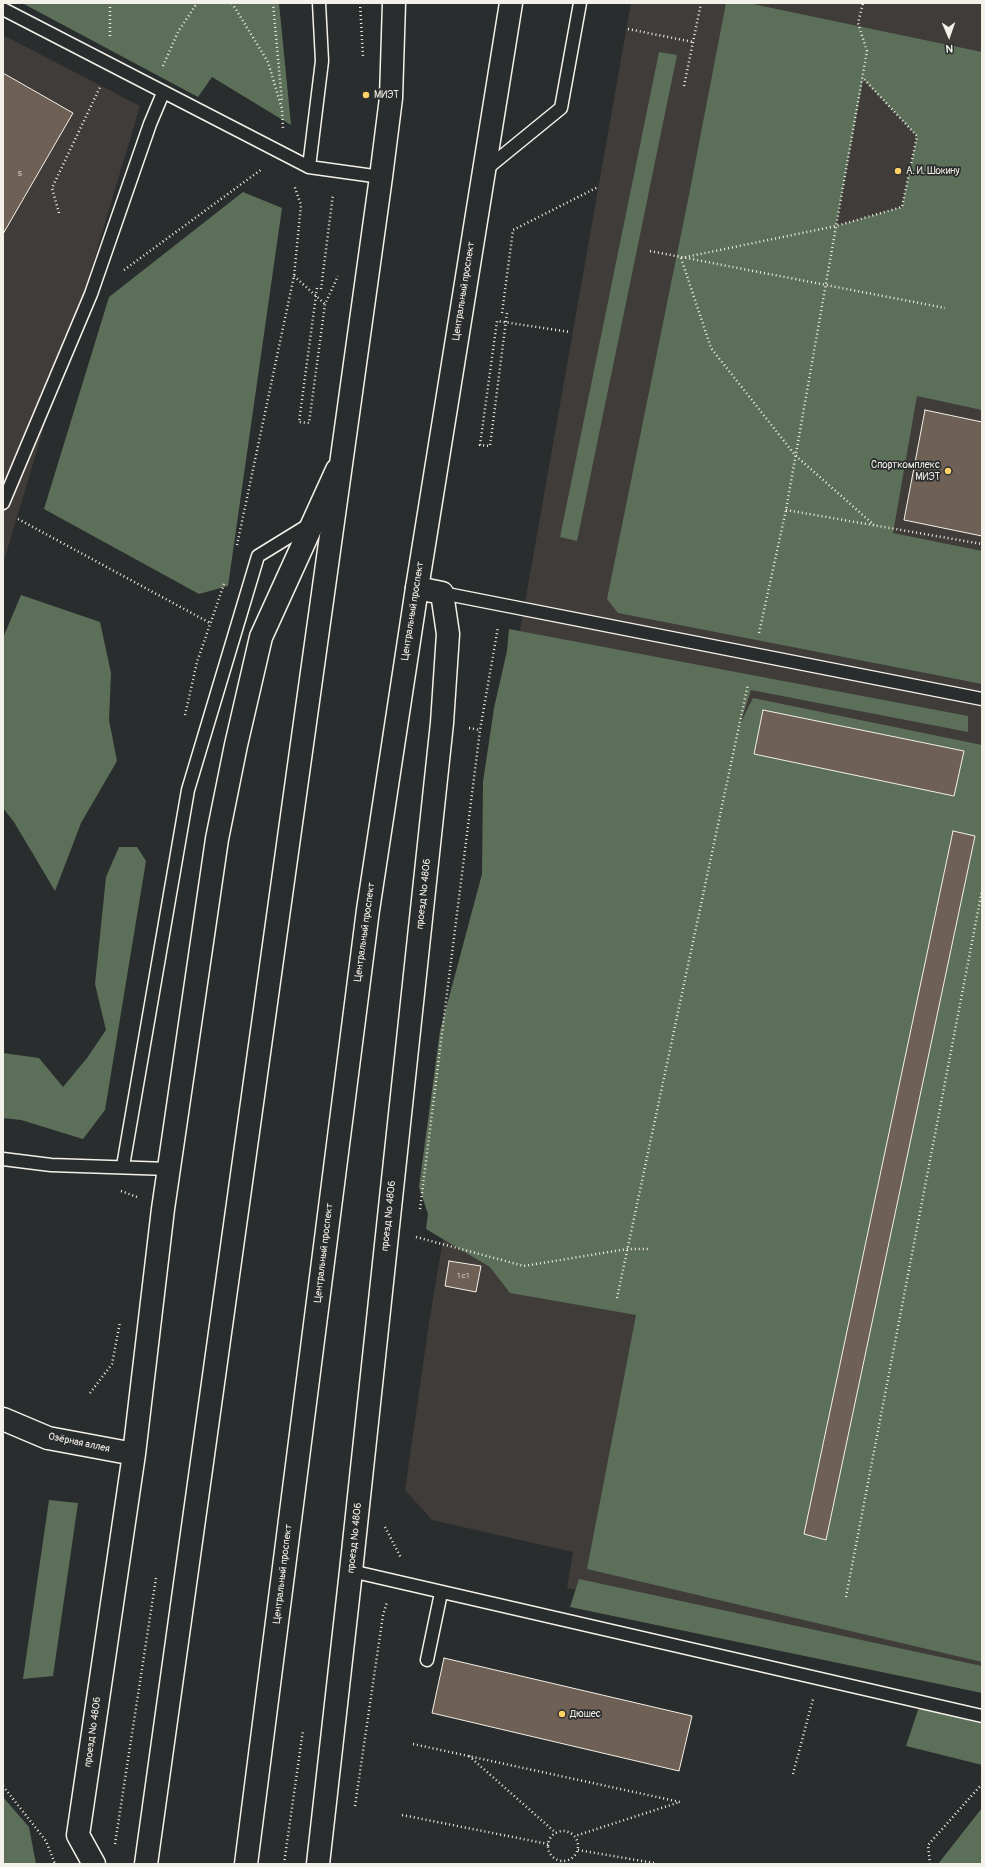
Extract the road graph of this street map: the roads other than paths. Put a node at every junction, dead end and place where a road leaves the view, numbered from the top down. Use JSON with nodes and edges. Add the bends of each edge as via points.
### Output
{"nodes":[{"id":1,"x":319,"y":3,"type":"edge"},
{"id":2,"x":394,"y":3,"type":"edge"},
{"id":3,"x":511,"y":3,"type":"edge"},
{"id":4,"x":580,"y":3,"type":"edge"},
{"id":5,"x":3,"y":9,"type":"edge"},
{"id":6,"x":158,"y":90,"type":"junction"},
{"id":7,"x":309,"y":167,"type":"junction"},
{"id":8,"x":484,"y":170,"type":"junction"},
{"id":9,"x":381,"y":177,"type":"junction"},
{"id":10,"x":340,"y":464,"type":"junction"},
{"id":11,"x":3,"y":503,"type":"edge"},
{"id":12,"x":316,"y":520,"type":"junction"},
{"id":13,"x":417,"y":588,"type":"junction"},
{"id":14,"x":442,"y":594,"type":"junction"},
{"id":15,"x":982,"y":699,"type":"edge"},
{"id":16,"x":3,"y":1159,"type":"edge"},
{"id":17,"x":123,"y":1166,"type":"junction"},
{"id":18,"x":169,"y":1169,"type":"junction"},
{"id":19,"x":3,"y":1419,"type":"edge"},
{"id":20,"x":134,"y":1454,"type":"junction"},
{"id":21,"x":351,"y":1571,"type":"junction"},
{"id":22,"x":441,"y":1593,"type":"junction"},
{"id":23,"x":427,"y":1660,"type":"dead end"},
{"id":24,"x":982,"y":1716,"type":"edge"},
{"id":25,"x":94,"y":1864,"type":"edge"},
{"id":26,"x":146,"y":1864,"type":"edge"},
{"id":27,"x":246,"y":1864,"type":"edge"},
{"id":28,"x":318,"y":1864,"type":"edge"}],
"edges":[{"from":1,"to":7,"type":"lane","via":[[322,61]]},
{"from":2,"to":9,"type":"main road","via":[[391,98]]},
{"from":3,"to":8,"type":"main road","name":"Центральный проспект"},
{"from":4,"to":8,"type":"lane","via":[[562,108]]},
{"from":5,"to":6,"type":"lane"},
{"from":6,"to":7,"type":"lane"},
{"from":6,"to":11,"type":"lane","via":[[150,124],[91,294]]},
{"from":7,"to":9,"type":"lane"},
{"from":8,"to":13,"type":"main road","name":"Центральный проспект"},
{"from":9,"to":10,"type":"main road"},
{"from":10,"to":12,"type":"main road","name":"проезд № 4806"},
{"from":10,"to":26,"type":"main road"},
{"from":12,"to":17,"type":"lane","via":[[258,556],[188,790]]},
{"from":12,"to":18,"type":"main road","name":"проезд № 4806","via":[[261,637],[236,744],[218,839]]},
{"from":13,"to":14,"type":"main road"},
{"from":13,"to":27,"type":"main road","name":"Центральный проспект","via":[[368,910]]},
{"from":14,"to":15,"type":"lane"},
{"from":14,"to":21,"type":"main road","name":"проезд № 4806","via":[[448,634],[442,723]]},
{"from":16,"to":17,"type":"lane","via":[[51,1165]]},
{"from":17,"to":18,"type":"lane"},
{"from":18,"to":20,"type":"main road","name":"проезд № 4806"},
{"from":19,"to":20,"type":"main road","name":"Озёрная аллея","via":[[48,1438]]},
{"from":20,"to":25,"type":"main road","name":"проезд № 4806","via":[[78,1835]]},
{"from":21,"to":22,"type":"lane"},
{"from":21,"to":28,"type":"main road","name":"проезд № 4806"},
{"from":22,"to":23,"type":"lane"},
{"from":22,"to":24,"type":"lane"}]}
